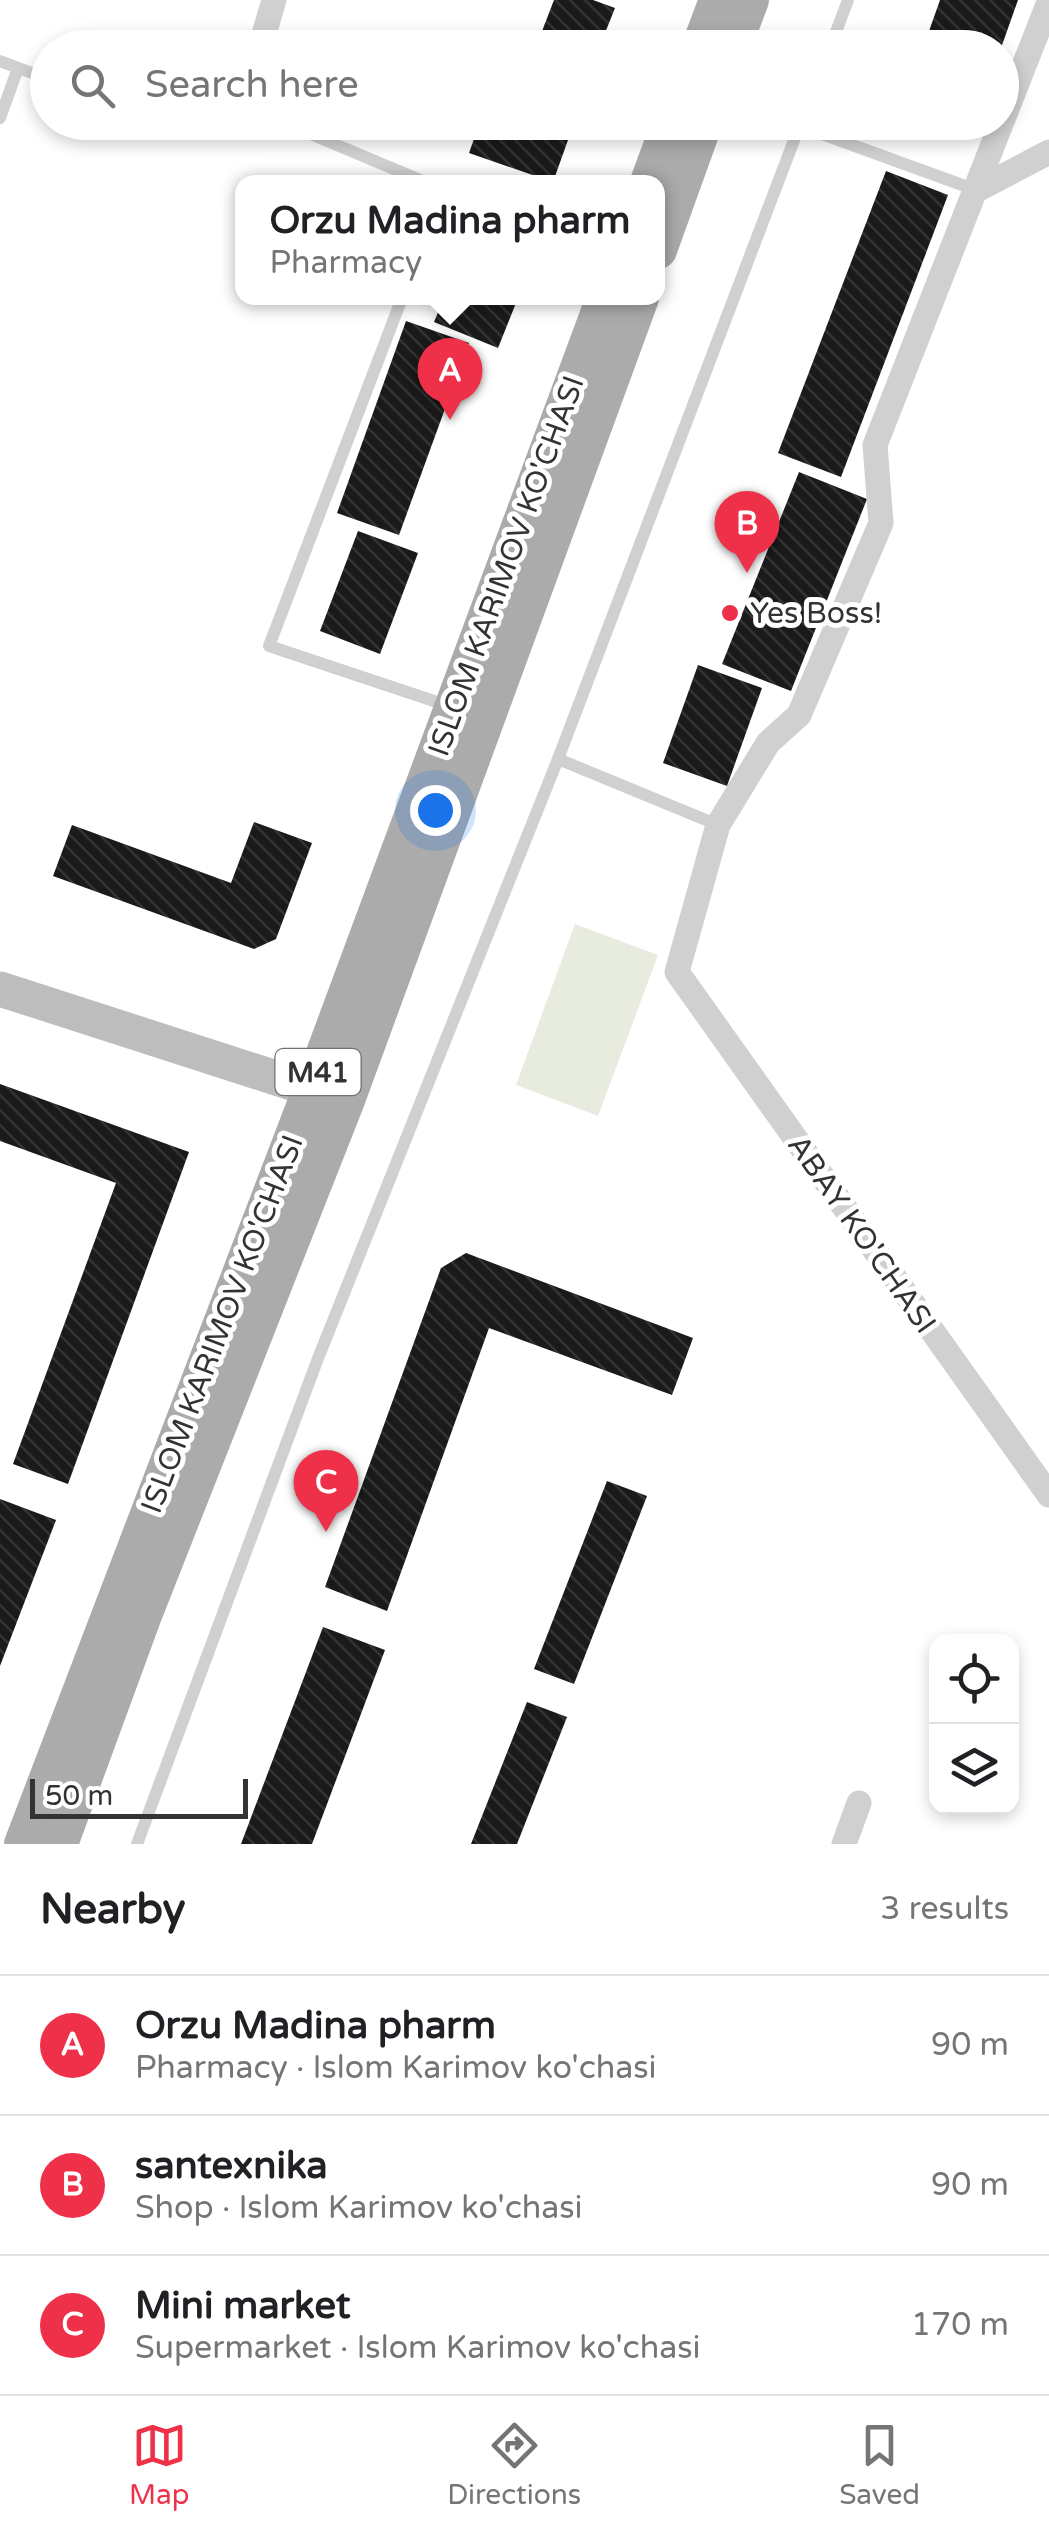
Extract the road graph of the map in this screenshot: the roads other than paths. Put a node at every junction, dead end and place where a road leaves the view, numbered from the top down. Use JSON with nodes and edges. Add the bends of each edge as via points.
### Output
{"nodes":[{"id":1,"x":274,"y":0,"type":"edge"},
{"id":2,"x":848,"y":0,"type":"edge"},
{"id":3,"x":720,"y":2,"type":"edge"},
{"id":4,"x":1049,"y":2,"type":"edge"},
{"id":5,"x":265,"y":30,"type":"edge"},
{"id":6,"x":708,"y":30,"type":"edge"},
{"id":7,"x":727,"y":30,"type":"edge"},
{"id":8,"x":837,"y":30,"type":"edge"},
{"id":9,"x":0,"y":61,"type":"edge"},
{"id":10,"x":18,"y":68,"type":"junction"},
{"id":11,"x":30,"y":72,"type":"edge"},
{"id":12,"x":1019,"y":80,"type":"edge"},
{"id":13,"x":0,"y":118,"type":"edge"},
{"id":14,"x":325,"y":140,"type":"edge"},
{"id":15,"x":665,"y":140,"type":"edge"},
{"id":16,"x":698,"y":140,"type":"edge"},
{"id":17,"x":794,"y":140,"type":"edge"},
{"id":18,"x":843,"y":140,"type":"edge"},
{"id":19,"x":996,"y":140,"type":"edge"},
{"id":20,"x":1049,"y":152,"type":"edge"},
{"id":21,"x":408,"y":175,"type":"edge"},
{"id":22,"x":652,"y":175,"type":"edge"},
{"id":23,"x":977,"y":190,"type":"junction"},
{"id":24,"x":665,"y":231,"type":"edge"},
{"id":25,"x":399,"y":305,"type":"edge"},
{"id":26,"x":603,"y":305,"type":"edge"},
{"id":27,"x":637,"y":305,"type":"edge"},
{"id":28,"x":454,"y":707,"type":"junction"},
{"id":29,"x":558,"y":758,"type":"junction"},
{"id":30,"x":718,"y":826,"type":"junction"},
{"id":31,"x":0,"y":989,"type":"edge"},
{"id":32,"x":328,"y":1096,"type":"junction"},
{"id":33,"x":1049,"y":1495,"type":"edge"},
{"id":34,"x":859,"y":1803,"type":"dead end"},
{"id":35,"x":23,"y":1844,"type":"edge"},
{"id":36,"x":59,"y":1844,"type":"edge"},
{"id":37,"x":137,"y":1844,"type":"edge"},
{"id":38,"x":844,"y":1844,"type":"edge"}],
"edges":[{"from":1,"to":5,"type":"street"},
{"from":2,"to":8,"type":"lane"},
{"from":3,"to":6,"type":"main road"},
{"from":3,"to":7,"type":"main road"},
{"from":4,"to":12,"type":"street"},
{"from":9,"to":10,"type":"lane"},
{"from":10,"to":11,"type":"lane"},
{"from":10,"to":13,"type":"lane"},
{"from":14,"to":21,"type":"lane"},
{"from":15,"to":22,"type":"main road"},
{"from":16,"to":24,"type":"main road"},
{"from":17,"to":29,"type":"lane"},
{"from":18,"to":23,"type":"lane"},
{"from":19,"to":23,"type":"street"},
{"from":20,"to":23,"type":"street"},
{"from":23,"to":30,"type":"street","via":[[875,444],[881,524],[799,715],[768,742]]},
{"from":25,"to":28,"type":"lane","via":[[269,646]]},
{"from":26,"to":28,"type":"main road","name":"ISLOM KARIMOV KO'CHASI","number":"M41"},
{"from":27,"to":32,"type":"main road","name":"ISLOM KARIMOV KO'CHASI","number":"M41"},
{"from":28,"to":32,"type":"main road","name":"ISLOM KARIMOV KO'CHASI","number":"M41"},
{"from":29,"to":30,"type":"lane"},
{"from":29,"to":37,"type":"lane","via":[[318,1361]]},
{"from":30,"to":33,"type":"street","name":"ABAY KO'CHASI","via":[[676,972]]},
{"from":31,"to":32,"type":"street"},
{"from":32,"to":35,"type":"main road","name":"ISLOM KARIMOV KO'CHASI","number":"M41"},
{"from":32,"to":36,"type":"main road","name":"ISLOM KARIMOV KO'CHASI","number":"M41"},
{"from":34,"to":38,"type":"street"}]}
